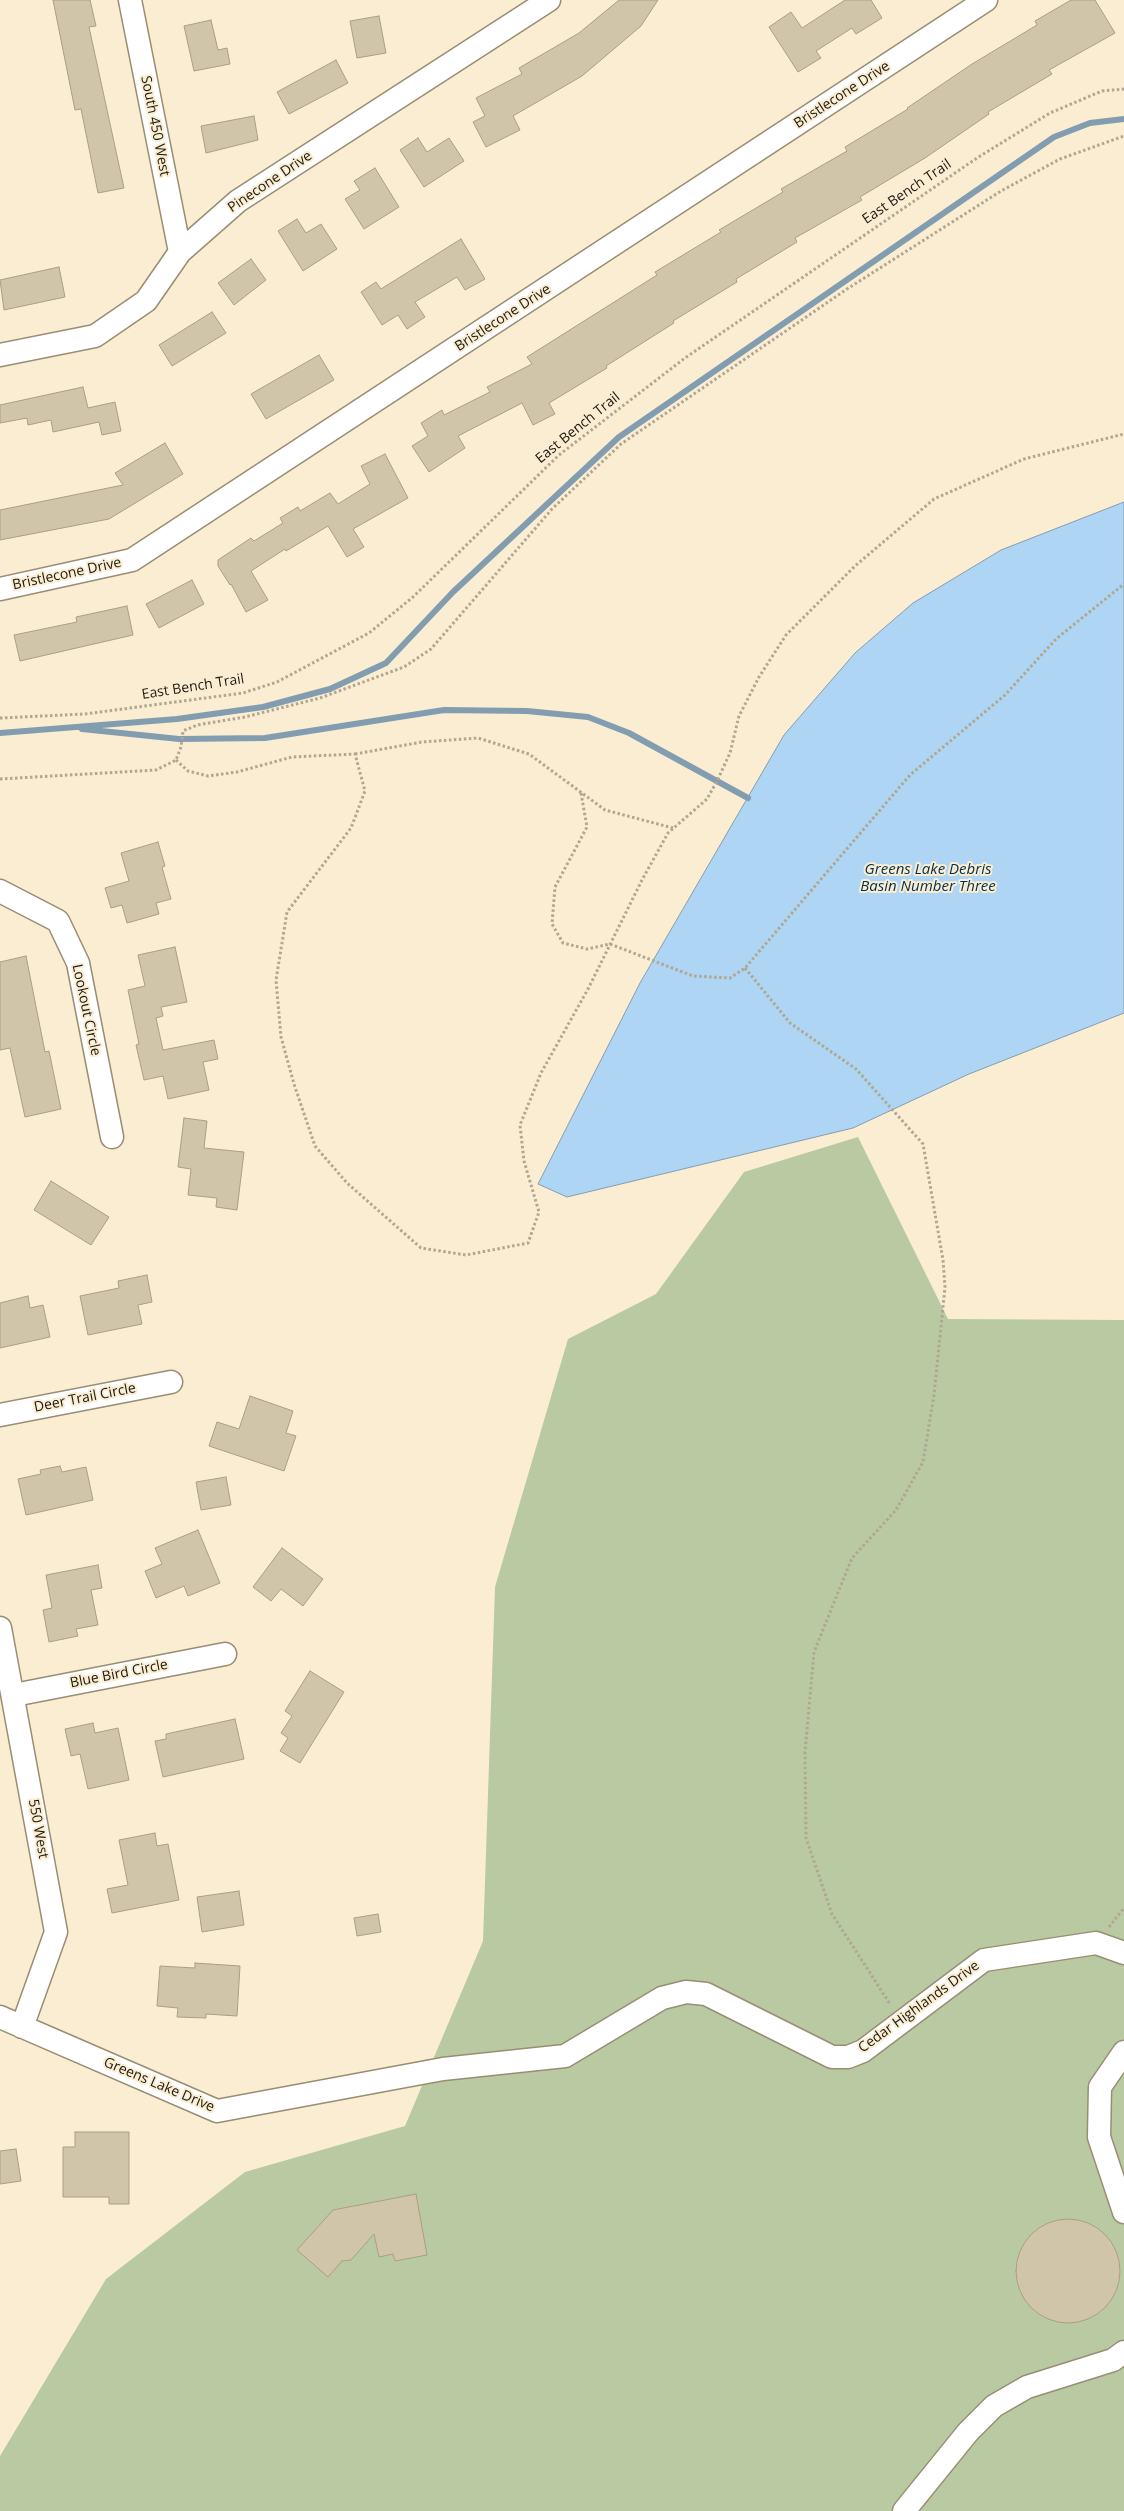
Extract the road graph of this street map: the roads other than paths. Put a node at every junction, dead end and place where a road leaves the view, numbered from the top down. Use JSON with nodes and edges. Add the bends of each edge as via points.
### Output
{"nodes":[{"id":1,"x":130,"y":0,"type":"edge"},
{"id":2,"x":549,"y":0,"type":"edge"},
{"id":3,"x":986,"y":0,"type":"edge"},
{"id":4,"x":180,"y":252,"type":"junction"},
{"id":5,"x":0,"y":355,"type":"edge"},
{"id":6,"x":0,"y":589,"type":"edge"},
{"id":7,"x":0,"y":892,"type":"edge"},
{"id":8,"x":112,"y":1137,"type":"dead end"},
{"id":9,"x":171,"y":1382,"type":"dead end"},
{"id":10,"x":0,"y":1415,"type":"edge"},
{"id":11,"x":0,"y":1628,"type":"edge"},
{"id":12,"x":224,"y":1654,"type":"dead end"},
{"id":13,"x":14,"y":1694,"type":"junction"},
{"id":14,"x":1124,"y":1953,"type":"edge"},
{"id":15,"x":0,"y":2017,"type":"edge"},
{"id":16,"x":22,"y":2027,"type":"junction"},
{"id":17,"x":1124,"y":2052,"type":"edge"},
{"id":18,"x":444,"y":2069,"type":"joint"},
{"id":19,"x":1124,"y":2212,"type":"edge"},
{"id":20,"x":1124,"y":2352,"type":"edge"},
{"id":21,"x":904,"y":2511,"type":"edge"}],
"edges":[{"from":1,"to":4,"type":"street","name":"South 450 West"},
{"from":2,"to":4,"type":"street","name":"Pinecone Drive","via":[[238,201]]},
{"from":3,"to":6,"type":"street","name":"Bristlecone Drive","via":[[132,560]]},
{"from":4,"to":5,"type":"street","name":"Pinecone Drive","via":[[146,302],[95,336]]},
{"from":7,"to":8,"type":"street","name":"Lookout Circle","via":[[58,921],[78,963]]},
{"from":9,"to":10,"type":"street","name":"Deer Trail Circle"},
{"from":11,"to":13,"type":"street","name":"550 West"},
{"from":12,"to":13,"type":"street","name":"Blue Bird Circle"},
{"from":13,"to":16,"type":"street","name":"550 West","via":[[56,1932]]},
{"from":14,"to":18,"type":"street","name":"Cedar Highlands Drive","via":[[1096,1943],[984,1960],[863,2051],[848,2057],[832,2057],[706,1994],[686,1992],[662,1998],[565,2056]]},
{"from":15,"to":16,"type":"street","name":"Greens Lake Drive"},
{"from":16,"to":18,"type":"street","name":"Greens Lake Drive","via":[[217,2111]]},
{"from":17,"to":19,"type":"street","via":[[1100,2087],[1099,2137]]},
{"from":20,"to":21,"type":"street","via":[[1113,2360],[1027,2387],[994,2406],[968,2432]]}]}
